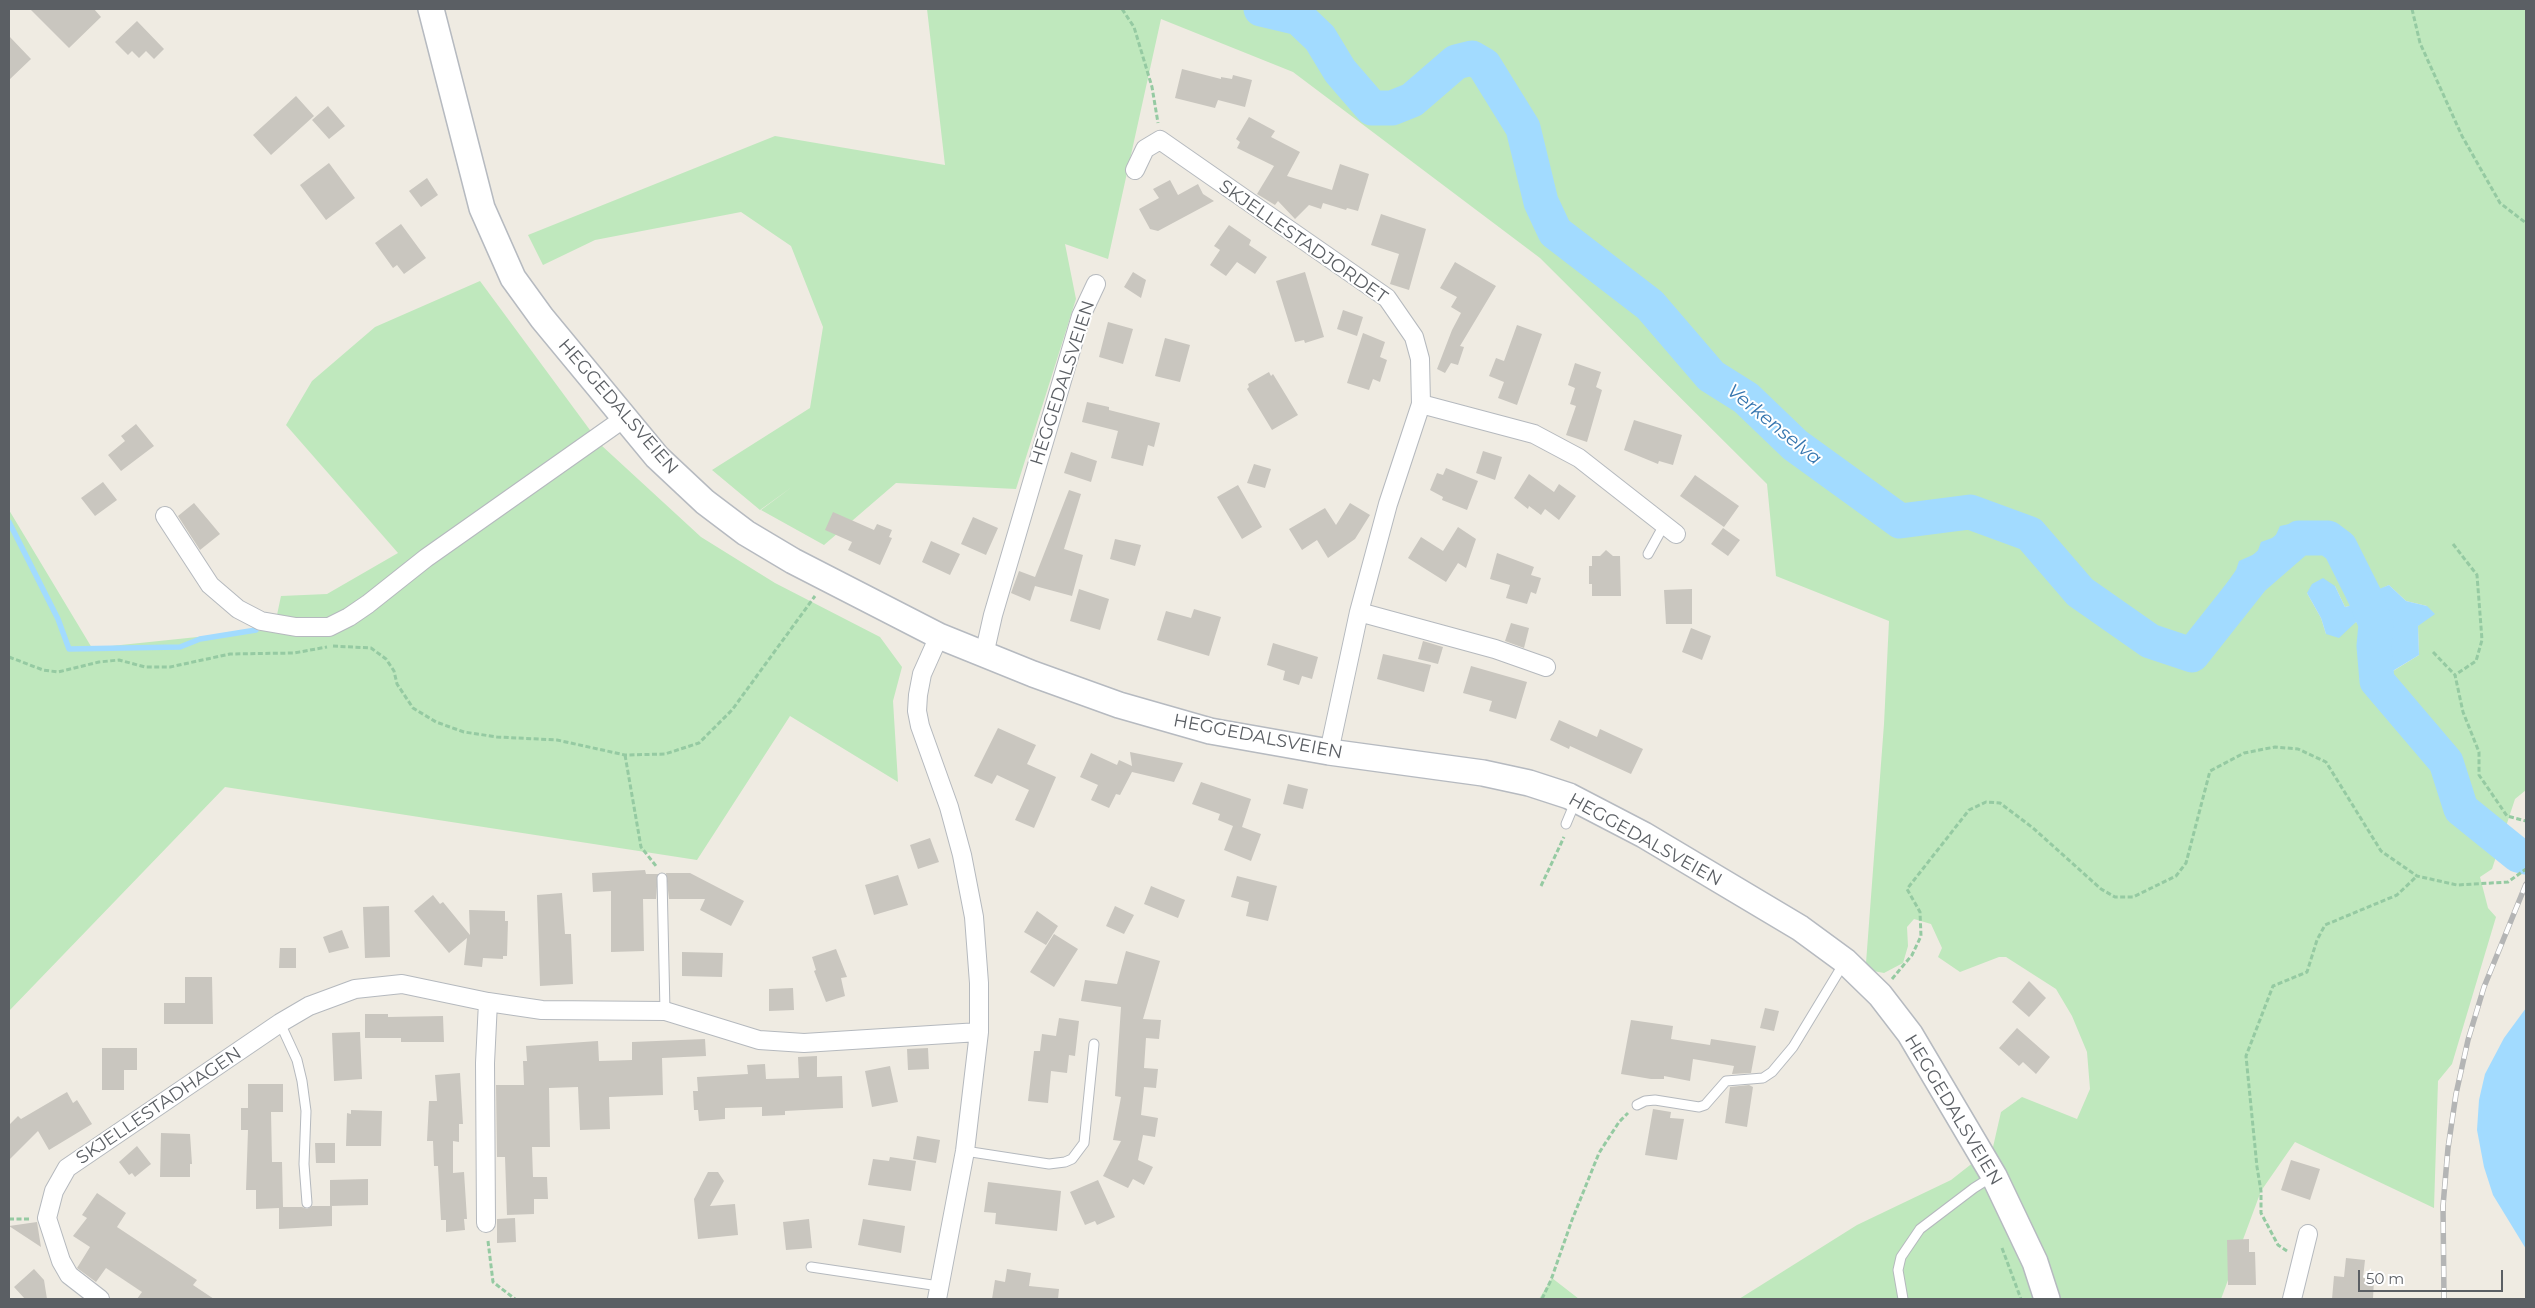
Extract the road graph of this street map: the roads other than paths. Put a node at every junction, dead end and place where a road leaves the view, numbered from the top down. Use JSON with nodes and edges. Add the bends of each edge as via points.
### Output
{"nodes":[{"id":1,"x":431,"y":9,"type":"edge"},
{"id":2,"x":1135,"y":170,"type":"dead end"},
{"id":3,"x":1096,"y":284,"type":"dead end"},
{"id":4,"x":1422,"y":404,"type":"junction"},
{"id":5,"x":626,"y":417,"type":"junction"},
{"id":6,"x":165,"y":516,"type":"dead end"},
{"id":7,"x":1670,"y":530,"type":"joint"},
{"id":8,"x":1648,"y":554,"type":"dead end"},
{"id":9,"x":1359,"y":612,"type":"junction"},
{"id":10,"x":939,"y":636,"type":"junction"},
{"id":11,"x":984,"y":655,"type":"junction"},
{"id":12,"x":1546,"y":667,"type":"dead end"},
{"id":13,"x":1329,"y":752,"type":"junction"},
{"id":14,"x":1576,"y":800,"type":"junction"},
{"id":15,"x":1566,"y":824,"type":"road end"},
{"id":16,"x":662,"y":878,"type":"road end"},
{"id":17,"x":1845,"y":961,"type":"junction"},
{"id":18,"x":488,"y":1002,"type":"junction"},
{"id":19,"x":665,"y":1010,"type":"junction"},
{"id":20,"x":280,"y":1024,"type":"junction"},
{"id":21,"x":979,"y":1032,"type":"junction"},
{"id":22,"x":1094,"y":1044,"type":"dead end"},
{"id":23,"x":1637,"y":1105,"type":"road end"},
{"id":24,"x":965,"y":1151,"type":"junction"},
{"id":25,"x":1994,"y":1176,"type":"junction"},
{"id":26,"x":307,"y":1203,"type":"dead end"},
{"id":27,"x":486,"y":1223,"type":"road end"},
{"id":28,"x":2308,"y":1234,"type":"dead end"},
{"id":29,"x":811,"y":1267,"type":"dead end"},
{"id":30,"x":938,"y":1293,"type":"edge"},
{"id":31,"x":100,"y":1299,"type":"edge"},
{"id":32,"x":1903,"y":1299,"type":"edge"},
{"id":33,"x":2046,"y":1299,"type":"edge"},
{"id":34,"x":2292,"y":1299,"type":"edge"}],
"edges":[{"from":1,"to":5,"type":"main road","name":"HEGGEDALSVEIEN","via":[[482,208],[498,247],[513,278],[542,318]]},
{"from":2,"to":4,"type":"street","name":"SKJELLESTADJORDET","via":[[1145,149],[1160,140],[1387,298],[1414,337],[1422,372]]},
{"from":3,"to":11,"type":"street","name":"HEGGEDALSVEIEN","via":[[1081,316],[993,614]]},
{"from":4,"to":7,"type":"street","via":[[1534,434],[1579,458]]},
{"from":4,"to":9,"type":"street","name":"SKJELLESTADJORDET","via":[[1388,504]]},
{"from":5,"to":6,"type":"street","via":[[426,558],[368,604],[328,626],[296,627],[260,621],[238,609],[210,585]]},
{"from":5,"to":10,"type":"main road","name":"HEGGEDALSVEIEN","via":[[664,464],[705,502],[746,532],[793,561]]},
{"from":7,"to":8,"type":"lane"},
{"from":9,"to":12,"type":"street","via":[[1495,649]]},
{"from":9,"to":13,"type":"street","name":"SKJELLESTADJORDET"},
{"from":10,"to":11,"type":"main road","name":"HEGGEDALSVEIEN"},
{"from":10,"to":21,"type":"street","via":[[922,674],[918,711],[964,864],[974,917]]},
{"from":11,"to":13,"type":"main road","name":"HEGGEDALSVEIEN","via":[[1120,705],[1210,731]]},
{"from":13,"to":14,"type":"main road","name":"HEGGEDALSVEIEN","via":[[1483,773],[1529,783]]},
{"from":14,"to":15,"type":"lane"},
{"from":14,"to":17,"type":"main road","name":"HEGGEDALSVEIEN","via":[[1644,835],[1784,918]]},
{"from":16,"to":19,"type":"lane"},
{"from":17,"to":23,"type":"lane","via":[[1793,1047],[1772,1072],[1763,1078],[1726,1080],[1699,1108],[1655,1100]]},
{"from":17,"to":25,"type":"main road","name":"HEGGEDALSVEIEN","via":[[1880,995],[1910,1034]]},
{"from":18,"to":19,"type":"street","name":"SKJELLESTADHAGEN","via":[[542,1010]]},
{"from":18,"to":20,"type":"street","name":"SKJELLESTADHAGEN","via":[[402,984],[377,986],[355,989],[309,1006]]},
{"from":18,"to":27,"type":"street"},
{"from":19,"to":21,"type":"street","name":"SKJELLESTADHAGEN","via":[[760,1040],[804,1043]]},
{"from":20,"to":26,"type":"lane","via":[[297,1060],[302,1081],[306,1111],[304,1164]]},
{"from":20,"to":31,"type":"street","name":"SKJELLESTADHAGEN","via":[[67,1168],[54,1192],[47,1218],[69,1276]]},
{"from":21,"to":24,"type":"street"},
{"from":22,"to":24,"type":"lane","via":[[1084,1143],[1072,1159],[1048,1164]]},
{"from":24,"to":30,"type":"street"},
{"from":25,"to":32,"type":"lane","via":[[1920,1229],[1901,1257],[1898,1270]]},
{"from":25,"to":33,"type":"main road","name":"HEGGEDALSVEIEN","via":[[2035,1262]]},
{"from":28,"to":34,"type":"street"},
{"from":29,"to":30,"type":"lane"}]}
